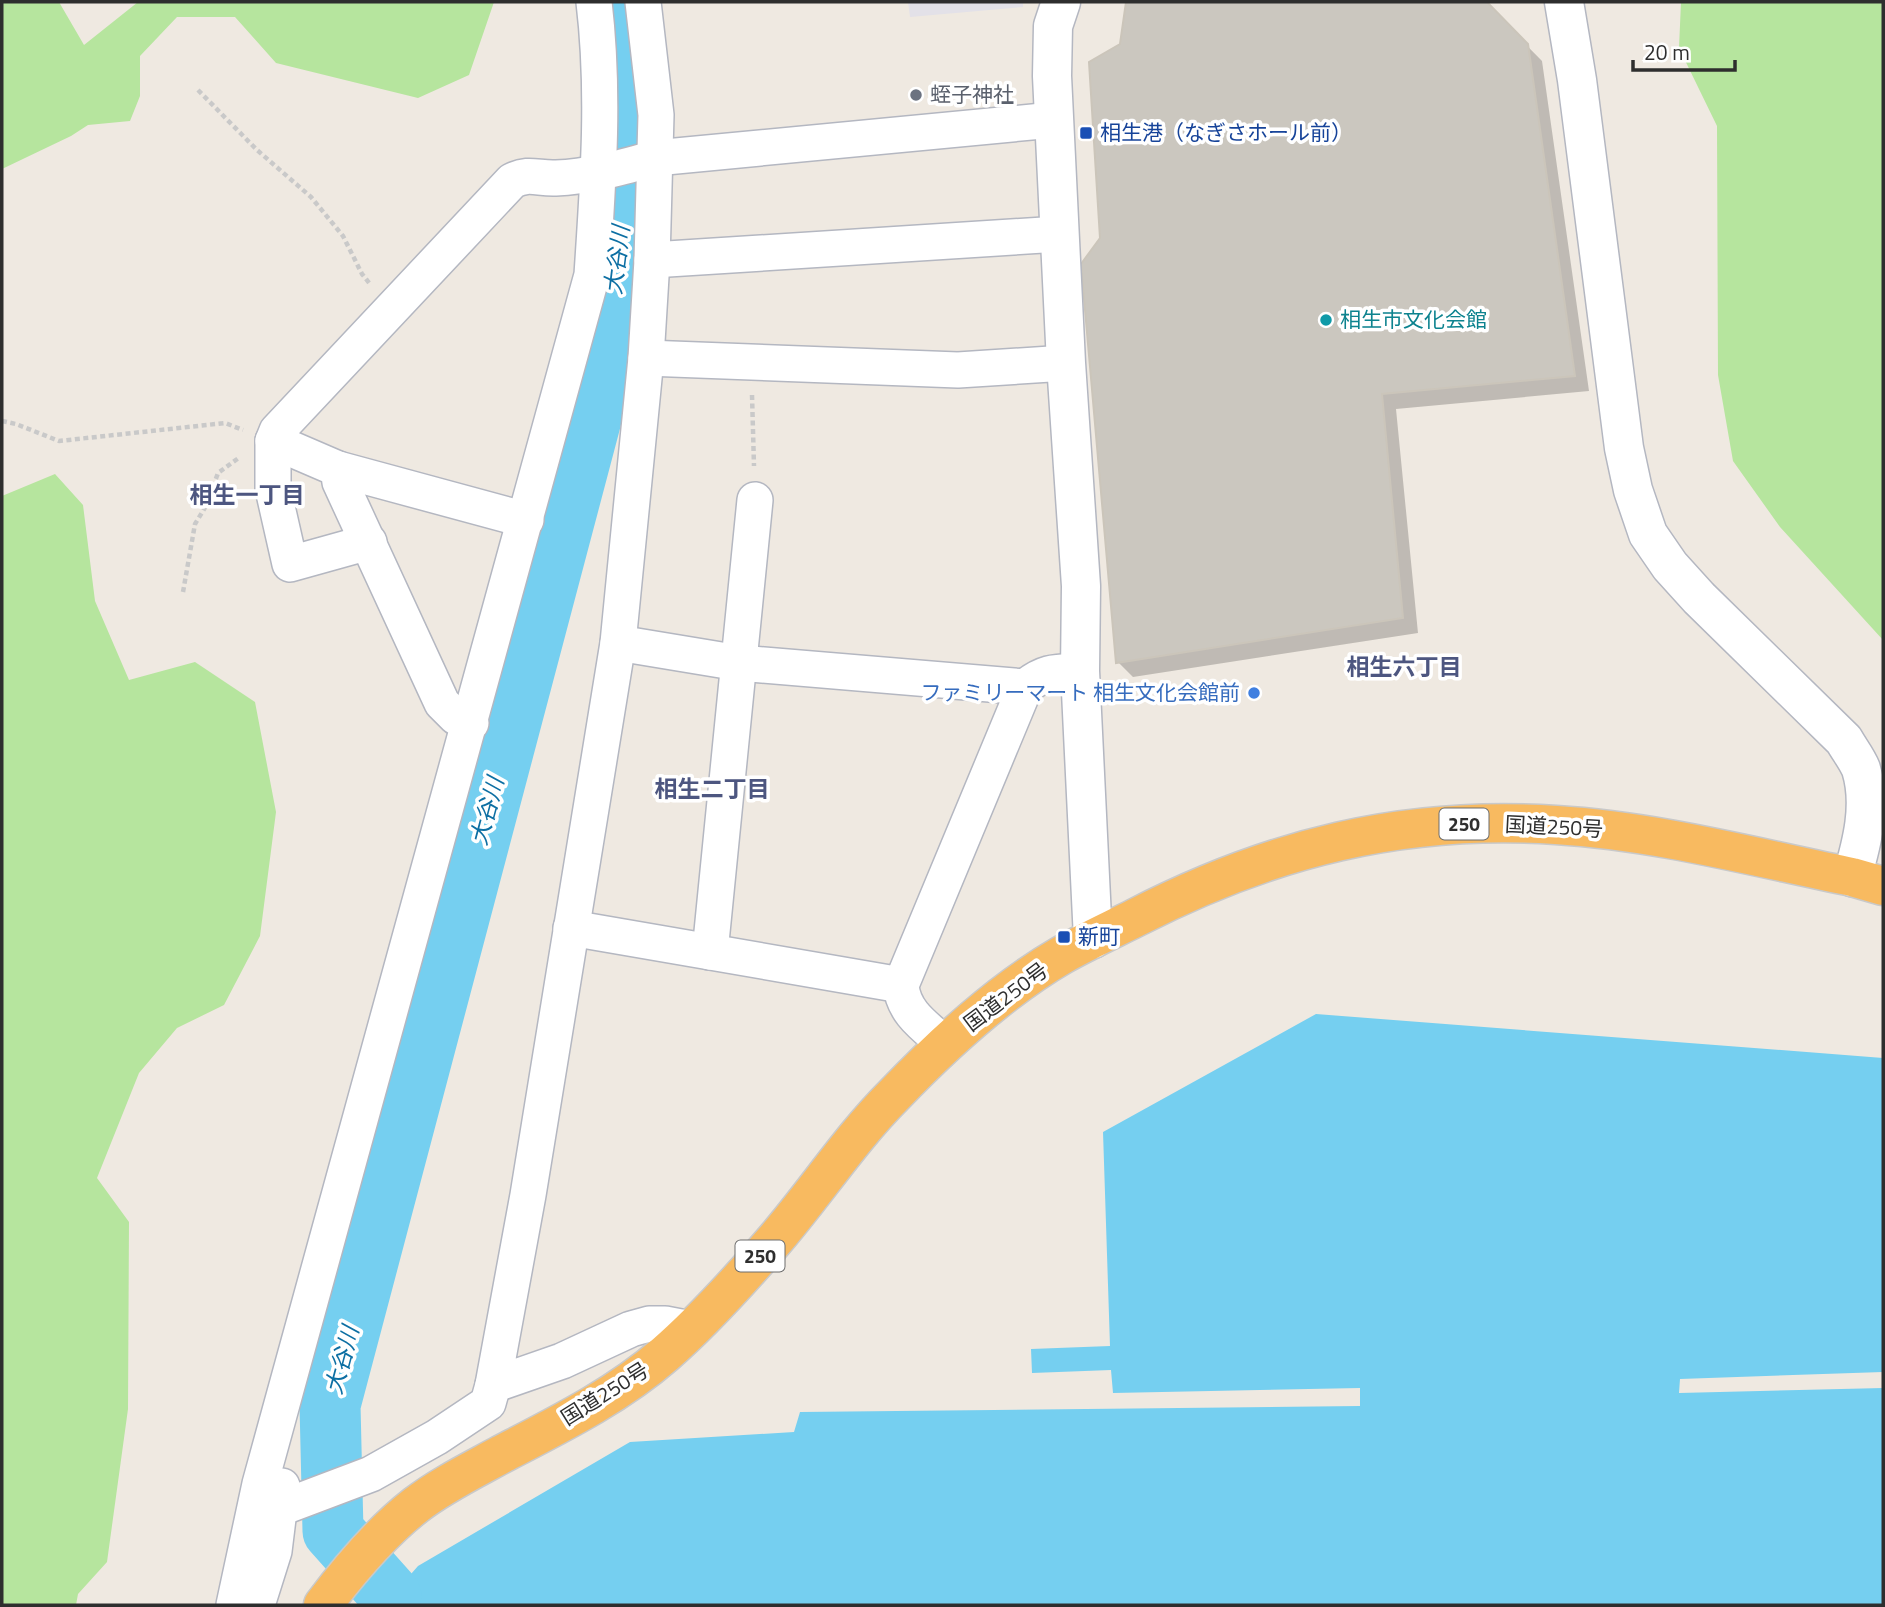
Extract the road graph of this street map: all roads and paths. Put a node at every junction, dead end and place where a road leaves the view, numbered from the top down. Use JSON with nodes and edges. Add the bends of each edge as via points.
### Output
{"nodes":[{"id":1,"x":594,"y":2,"type":"edge"},
{"id":2,"x":643,"y":2,"type":"edge"},
{"id":3,"x":1061,"y":2,"type":"edge"},
{"id":4,"x":1564,"y":2,"type":"edge"},
{"id":5,"x":198,"y":90,"type":"dead end"},
{"id":6,"x":1054,"y":120,"type":"junction"},
{"id":7,"x":650,"y":160,"type":"junction"},
{"id":8,"x":605,"y":170,"type":"junction"},
{"id":9,"x":1059,"y":234,"type":"junction"},
{"id":10,"x":652,"y":260,"type":"junction"},
{"id":11,"x":391,"y":308,"type":"junction"},
{"id":12,"x":646,"y":358,"type":"junction"},
{"id":13,"x":751,"y":362,"type":"junction"},
{"id":14,"x":1066,"y":362,"type":"junction"},
{"id":15,"x":2,"y":421,"type":"edge"},
{"id":16,"x":273,"y":441,"type":"junction"},
{"id":17,"x":338,"y":469,"type":"junction"},
{"id":18,"x":755,"y":500,"type":"joint"},
{"id":19,"x":526,"y":520,"type":"junction"},
{"id":20,"x":369,"y":542,"type":"junction"},
{"id":21,"x":183,"y":592,"type":"dead end"},
{"id":22,"x":618,"y":643,"type":"junction"},
{"id":23,"x":739,"y":663,"type":"junction"},
{"id":24,"x":1080,"y":671,"type":"junction"},
{"id":25,"x":1025,"y":688,"type":"junction"},
{"id":26,"x":471,"y":723,"type":"junction"},
{"id":27,"x":1868,"y":882,"type":"edge"},
{"id":28,"x":571,"y":928,"type":"junction"},
{"id":29,"x":1093,"y":939,"type":"junction"},
{"id":30,"x":710,"y":952,"type":"junction"},
{"id":31,"x":901,"y":985,"type":"junction"},
{"id":32,"x":946,"y":1045,"type":"junction"},
{"id":33,"x":691,"y":1329,"type":"junction"},
{"id":34,"x":493,"y":1385,"type":"junction"},
{"id":35,"x":274,"y":1435,"type":"junction"},
{"id":36,"x":281,"y":1508,"type":"junction"},
{"id":37,"x":233,"y":1605,"type":"edge"},
{"id":38,"x":257,"y":1605,"type":"edge"},
{"id":39,"x":323,"y":1605,"type":"edge"}],
"edges":[{"from":1,"to":8,"type":"street"},
{"from":2,"to":7,"type":"street","via":[[656,115]]},
{"from":3,"to":6,"type":"street","via":[[1053,26]]},
{"from":4,"to":27,"type":"street","via":[[1624,448],[1648,534],[1699,598],[1844,740],[1861,769]]},
{"from":5,"to":11,"type":"path","via":[[312,197],[343,236],[362,274]]},
{"from":6,"to":7,"type":"street"},
{"from":6,"to":9,"type":"street"},
{"from":7,"to":8,"type":"street"},
{"from":7,"to":10,"type":"street"},
{"from":8,"to":11,"type":"street","via":[[555,178],[523,175],[512,181]]},
{"from":8,"to":19,"type":"street","via":[[592,275]]},
{"from":9,"to":10,"type":"street"},
{"from":9,"to":14,"type":"street"},
{"from":10,"to":12,"type":"street"},
{"from":11,"to":16,"type":"street"},
{"from":12,"to":13,"type":"street"},
{"from":12,"to":22,"type":"street"},
{"from":13,"to":14,"type":"street","via":[[958,370]]},
{"from":13,"to":18,"type":"path"},
{"from":14,"to":24,"type":"street","via":[[1081,586]]},
{"from":15,"to":16,"type":"path","via":[[59,441],[225,423]]},
{"from":16,"to":17,"type":"street"},
{"from":16,"to":20,"type":"street","via":[[273,489],[290,564]]},
{"from":16,"to":21,"type":"path","via":[[247,452],[218,473],[195,524]]},
{"from":17,"to":19,"type":"street"},
{"from":17,"to":20,"type":"street"},
{"from":18,"to":23,"type":"street"},
{"from":19,"to":26,"type":"street"},
{"from":20,"to":26,"type":"street","via":[[443,703],[456,717]]},
{"from":22,"to":23,"type":"street"},
{"from":22,"to":28,"type":"street"},
{"from":23,"to":25,"type":"street"},
{"from":23,"to":30,"type":"street"},
{"from":24,"to":25,"type":"street","via":[[1038,676]]},
{"from":24,"to":29,"type":"street"},
{"from":25,"to":31,"type":"street"},
{"from":26,"to":35,"type":"street"},
{"from":27,"to":29,"type":"highway","name":"国道250号","number":"250","via":[[1655,836],[1555,825],[1478,823],[1342,839],[1240,869]]},
{"from":28,"to":30,"type":"street"},
{"from":28,"to":34,"type":"street"},
{"from":29,"to":32,"type":"highway","name":"国道250号","number":"250","via":[[1018,985]]},
{"from":30,"to":31,"type":"street"},
{"from":31,"to":32,"type":"street","via":[[909,1012]]},
{"from":32,"to":33,"type":"highway","name":"国道250号","number":"250","via":[[891,1097],[772,1243]]},
{"from":33,"to":34,"type":"street","via":[[649,1324],[631,1329]]},
{"from":33,"to":39,"type":"highway","name":"国道250号","number":"250","via":[[639,1376],[418,1503],[346,1574]]},
{"from":34,"to":36,"type":"street","via":[[488,1403],[438,1437],[371,1474]]},
{"from":35,"to":36,"type":"street","via":[[283,1473]]},
{"from":35,"to":37,"type":"street"},
{"from":36,"to":38,"type":"street","via":[[274,1551]]}]}
